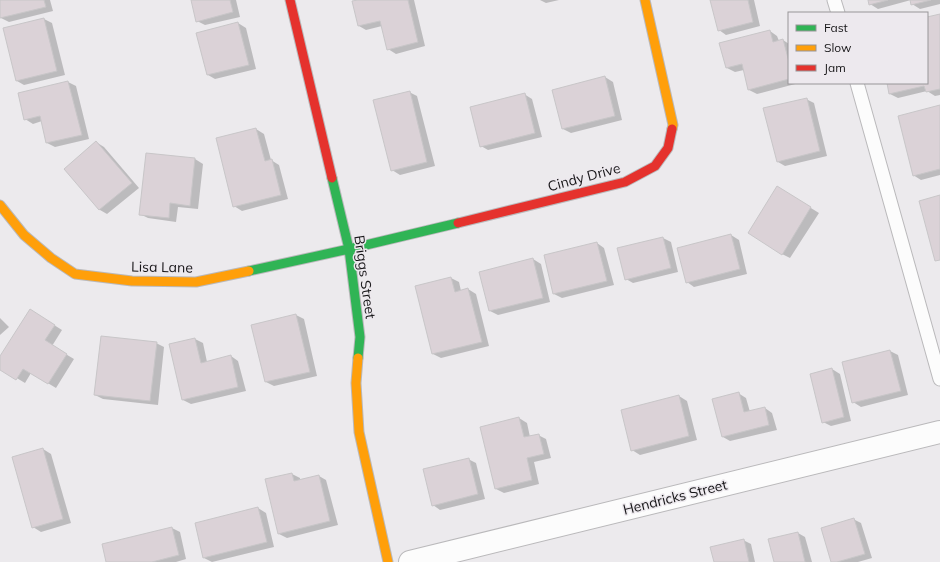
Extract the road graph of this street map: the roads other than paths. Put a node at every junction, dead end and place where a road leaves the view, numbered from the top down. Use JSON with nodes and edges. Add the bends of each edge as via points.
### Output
{"nodes":[{"id":1,"x":290,"y":0,"type":"edge"},
{"id":2,"x":646,"y":0,"type":"edge"},
{"id":3,"x":834,"y":0,"type":"edge"},
{"id":4,"x":838,"y":12,"type":"edge"},
{"id":5,"x":857,"y":84,"type":"edge"},
{"id":6,"x":0,"y":206,"type":"edge"},
{"id":7,"x":349,"y":249,"type":"junction"},
{"id":8,"x":940,"y":379,"type":"edge"},
{"id":9,"x":940,"y":432,"type":"edge"},
{"id":10,"x":388,"y":562,"type":"edge"},
{"id":11,"x":410,"y":562,"type":"edge"}],
"edges":[{"from":1,"to":7,"type":"street","name":"Briggs Street"},
{"from":2,"to":7,"type":"street","name":"Cindy Drive","via":[[673,125],[668,148],[655,166],[624,182]]},
{"from":3,"to":4,"type":"lane"},
{"from":5,"to":8,"type":"lane"},
{"from":6,"to":7,"type":"street","name":"Lisa Lane","via":[[24,235],[75,274],[132,281],[196,282]]},
{"from":7,"to":10,"type":"street","name":"Briggs Street","via":[[360,337],[356,383],[359,432]]},
{"from":9,"to":11,"type":"street","name":"Hendricks Street"}]}
